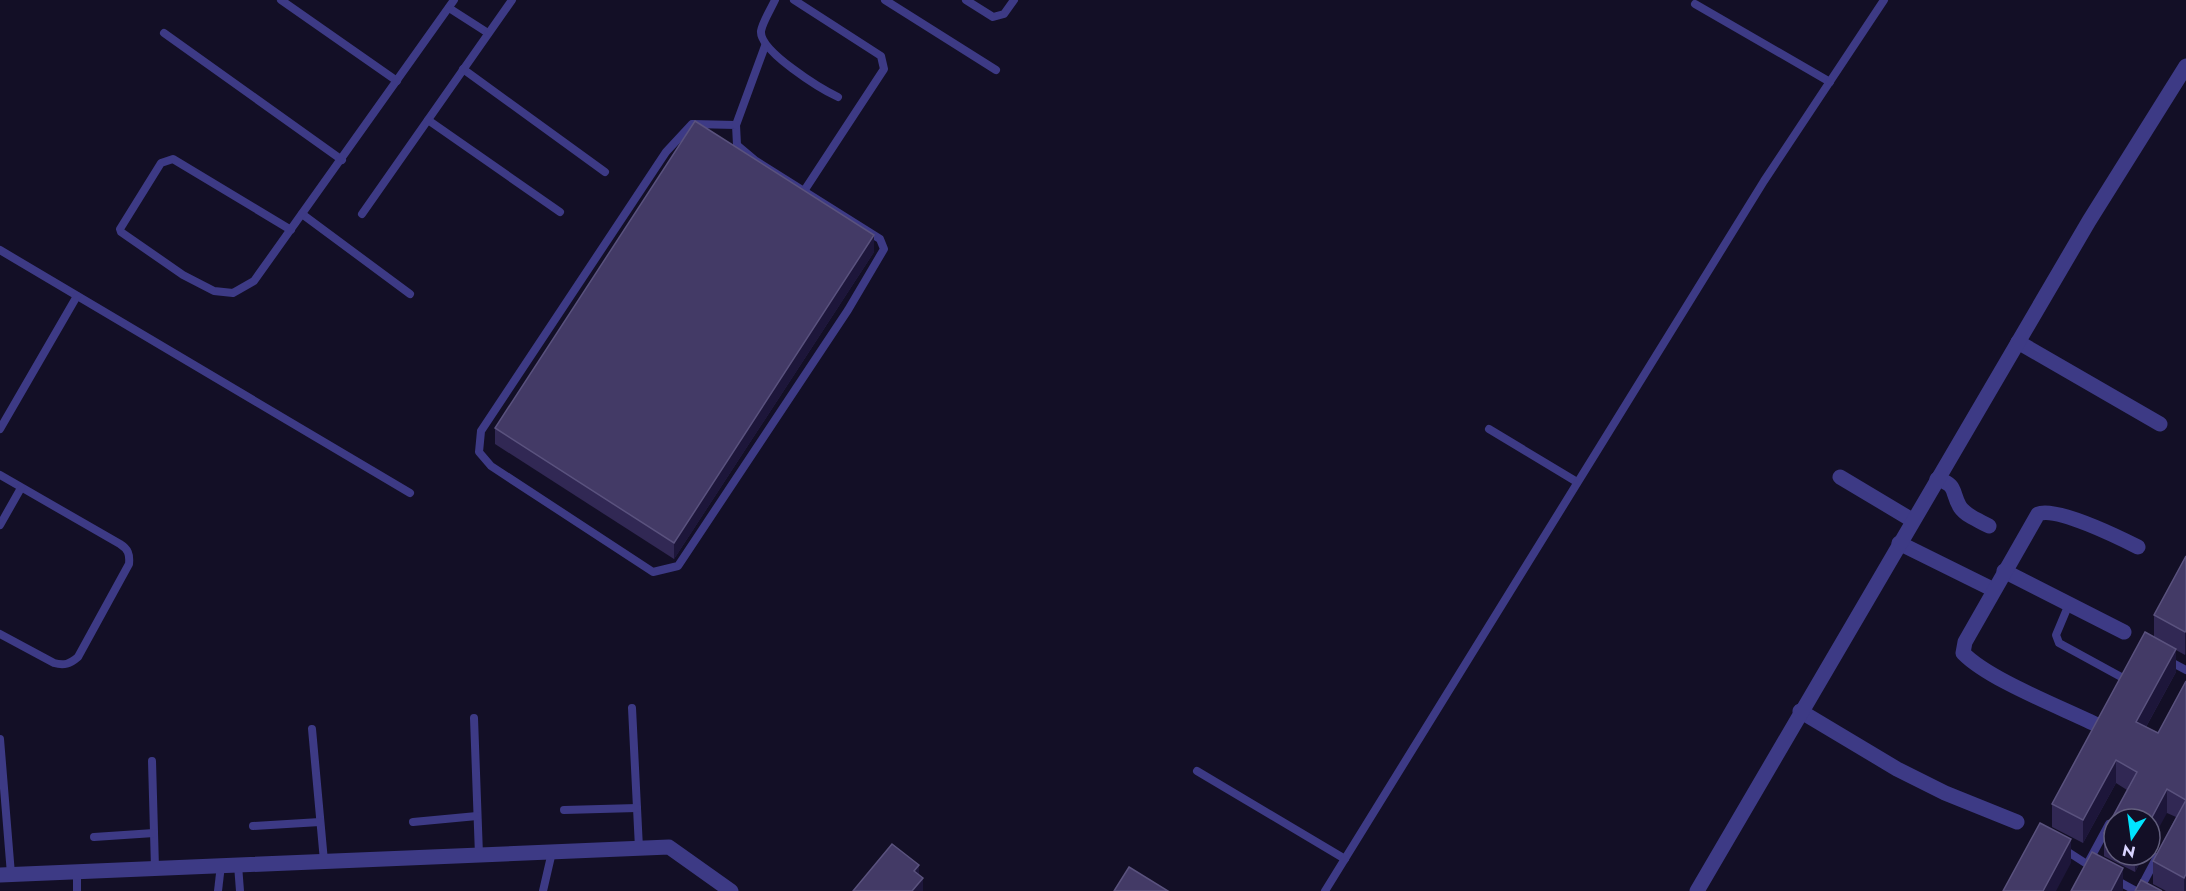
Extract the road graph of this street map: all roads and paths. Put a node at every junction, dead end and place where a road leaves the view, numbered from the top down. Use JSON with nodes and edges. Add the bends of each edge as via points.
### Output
{"nodes":[{"id":1,"x":281,"y":0,"type":"edge"},
{"id":2,"x":454,"y":0,"type":"edge"},
{"id":3,"x":512,"y":0,"type":"edge"},
{"id":4,"x":775,"y":0,"type":"edge"},
{"id":5,"x":794,"y":0,"type":"edge"},
{"id":6,"x":885,"y":0,"type":"edge"},
{"id":7,"x":968,"y":0,"type":"edge"},
{"id":8,"x":1014,"y":0,"type":"edge"},
{"id":9,"x":1884,"y":0,"type":"edge"},
{"id":10,"x":1695,"y":4,"type":"dead end"},
{"id":11,"x":449,"y":8,"type":"junction"},
{"id":12,"x":164,"y":33,"type":"dead end"},
{"id":13,"x":488,"y":33,"type":"junction"},
{"id":14,"x":765,"y":46,"type":"junction"},
{"id":15,"x":2186,"y":66,"type":"edge"},
{"id":16,"x":463,"y":69,"type":"junction"},
{"id":17,"x":996,"y":70,"type":"dead end"},
{"id":18,"x":397,"y":81,"type":"junction"},
{"id":19,"x":1830,"y":82,"type":"junction"},
{"id":20,"x":838,"y":97,"type":"dead end"},
{"id":21,"x":428,"y":120,"type":"junction"},
{"id":22,"x":736,"y":125,"type":"junction"},
{"id":23,"x":342,"y":160,"type":"junction"},
{"id":24,"x":605,"y":172,"type":"dead end"},
{"id":25,"x":804,"y":191,"type":"junction"},
{"id":26,"x":560,"y":212,"type":"dead end"},
{"id":27,"x":302,"y":214,"type":"junction"},
{"id":28,"x":362,"y":214,"type":"dead end"},
{"id":29,"x":291,"y":230,"type":"junction"},
{"id":30,"x":0,"y":250,"type":"edge"},
{"id":31,"x":410,"y":294,"type":"dead end"},
{"id":32,"x":77,"y":296,"type":"junction"},
{"id":33,"x":2018,"y":342,"type":"junction"},
{"id":34,"x":2160,"y":424,"type":"dead end"},
{"id":35,"x":0,"y":429,"type":"edge"},
{"id":36,"x":1489,"y":429,"type":"dead end"},
{"id":37,"x":0,"y":475,"type":"edge"},
{"id":38,"x":1840,"y":477,"type":"dead end"},
{"id":39,"x":1937,"y":479,"type":"junction"},
{"id":40,"x":1577,"y":482,"type":"junction"},
{"id":41,"x":21,"y":488,"type":"junction"},
{"id":42,"x":410,"y":493,"type":"dead end"},
{"id":43,"x":1912,"y":520,"type":"junction"},
{"id":44,"x":0,"y":525,"type":"edge"},
{"id":45,"x":1989,"y":526,"type":"dead end"},
{"id":46,"x":1899,"y":543,"type":"junction"},
{"id":47,"x":2138,"y":547,"type":"dead end"},
{"id":48,"x":2004,"y":571,"type":"junction"},
{"id":49,"x":1994,"y":590,"type":"junction"},
{"id":50,"x":2069,"y":604,"type":"junction"},
{"id":51,"x":2124,"y":632,"type":"dead end"},
{"id":52,"x":0,"y":634,"type":"edge"},
{"id":53,"x":2171,"y":662,"type":"edge"},
{"id":54,"x":2186,"y":670,"type":"edge"},
{"id":55,"x":2123,"y":678,"type":"edge"},
{"id":56,"x":632,"y":708,"type":"dead end"},
{"id":57,"x":1800,"y":711,"type":"junction"},
{"id":58,"x":474,"y":718,"type":"dead end"},
{"id":59,"x":2099,"y":726,"type":"edge"},
{"id":60,"x":312,"y":729,"type":"dead end"},
{"id":61,"x":0,"y":739,"type":"edge"},
{"id":62,"x":152,"y":761,"type":"dead end"},
{"id":63,"x":1197,"y":771,"type":"dead end"},
{"id":64,"x":638,"y":808,"type":"junction"},
{"id":65,"x":564,"y":810,"type":"dead end"},
{"id":66,"x":477,"y":816,"type":"junction"},
{"id":67,"x":320,"y":822,"type":"junction"},
{"id":68,"x":413,"y":822,"type":"dead end"},
{"id":69,"x":2017,"y":822,"type":"dead end"},
{"id":70,"x":253,"y":826,"type":"dead end"},
{"id":71,"x":154,"y":833,"type":"junction"},
{"id":72,"x":94,"y":837,"type":"dead end"},
{"id":73,"x":2102,"y":837,"type":"edge"},
{"id":74,"x":4,"y":843,"type":"edge"},
{"id":75,"x":2059,"y":846,"type":"edge"},
{"id":76,"x":639,"y":848,"type":"junction"},
{"id":77,"x":552,"y":852,"type":"junction"},
{"id":78,"x":479,"y":855,"type":"junction"},
{"id":79,"x":1345,"y":859,"type":"junction"},
{"id":80,"x":324,"y":861,"type":"junction"},
{"id":81,"x":2087,"y":864,"type":"junction"},
{"id":82,"x":221,"y":865,"type":"junction"},
{"id":83,"x":238,"y":865,"type":"junction"},
{"id":84,"x":2150,"y":867,"type":"edge"},
{"id":85,"x":155,"y":868,"type":"junction"},
{"id":86,"x":77,"y":871,"type":"junction"},
{"id":87,"x":2082,"y":873,"type":"edge"},
{"id":88,"x":6,"y":874,"type":"edge"},
{"id":89,"x":723,"y":888,"type":"edge"},
{"id":90,"x":77,"y":891,"type":"edge"},
{"id":91,"x":218,"y":891,"type":"edge"},
{"id":92,"x":240,"y":891,"type":"edge"},
{"id":93,"x":543,"y":891,"type":"edge"},
{"id":94,"x":1325,"y":891,"type":"edge"},
{"id":95,"x":1696,"y":891,"type":"edge"},
{"id":96,"x":2136,"y":891,"type":"edge"}],
"edges":[{"from":1,"to":18,"type":"lane"},
{"from":2,"to":11,"type":"lane"},
{"from":3,"to":13,"type":"lane"},
{"from":4,"to":14,"type":"lane","via":[[761,31]]},
{"from":5,"to":25,"type":"lane","via":[[881,56],[884,69]]},
{"from":6,"to":17,"type":"lane"},
{"from":7,"to":8,"type":"lane","via":[[993,16],[1004,14]]},
{"from":9,"to":19,"type":"lane"},
{"from":10,"to":19,"type":"lane"},
{"from":11,"to":13,"type":"lane"},
{"from":11,"to":18,"type":"lane"},
{"from":12,"to":23,"type":"lane"},
{"from":13,"to":16,"type":"lane"},
{"from":14,"to":20,"type":"lane","via":[[804,78]]},
{"from":14,"to":22,"type":"lane"},
{"from":15,"to":33,"type":"street"},
{"from":16,"to":21,"type":"lane"},
{"from":16,"to":24,"type":"lane"},
{"from":18,"to":23,"type":"lane"},
{"from":19,"to":40,"type":"lane"},
{"from":21,"to":26,"type":"lane"},
{"from":21,"to":28,"type":"lane"},
{"from":22,"to":25,"type":"lane","via":[[737,145]]},
{"from":22,"to":25,"type":"lane","via":[[692,124],[666,152],[481,431],[479,452],[491,466],[653,572],[678,566],[848,310],[884,249],[880,239]]},
{"from":23,"to":27,"type":"lane"},
{"from":27,"to":29,"type":"lane"},
{"from":27,"to":31,"type":"lane"},
{"from":29,"to":29,"type":"lane","via":[[173,159],[161,163],[120,229],[183,276],[214,291],[233,293],[254,281]]},
{"from":30,"to":32,"type":"lane"},
{"from":32,"to":35,"type":"lane"},
{"from":32,"to":42,"type":"lane"},
{"from":33,"to":34,"type":"street"},
{"from":33,"to":39,"type":"street"},
{"from":36,"to":40,"type":"lane"},
{"from":37,"to":41,"type":"lane"},
{"from":38,"to":43,"type":"street"},
{"from":39,"to":43,"type":"street"},
{"from":39,"to":45,"type":"street","via":[[1955,490],[1960,507]]},
{"from":40,"to":79,"type":"lane"},
{"from":41,"to":44,"type":"lane"},
{"from":41,"to":52,"type":"lane","via":[[127,548],[129,564],[72,662],[54,663]]},
{"from":43,"to":46,"type":"street"},
{"from":46,"to":49,"type":"street"},
{"from":46,"to":57,"type":"street"},
{"from":47,"to":48,"type":"street","via":[[2090,524],[2042,512]]},
{"from":48,"to":49,"type":"street"},
{"from":48,"to":50,"type":"street"},
{"from":49,"to":59,"type":"street","via":[[1965,642],[1963,653],[1998,677]]},
{"from":50,"to":51,"type":"street"},
{"from":50,"to":55,"type":"lane","via":[[2056,635],[2059,643]]},
{"from":53,"to":54,"type":"lane"},
{"from":56,"to":64,"type":"lane"},
{"from":57,"to":69,"type":"street","via":[[1897,769]]},
{"from":57,"to":95,"type":"street"},
{"from":58,"to":66,"type":"lane"},
{"from":60,"to":67,"type":"lane"},
{"from":61,"to":74,"type":"lane"},
{"from":62,"to":71,"type":"lane"},
{"from":63,"to":79,"type":"lane"},
{"from":64,"to":65,"type":"lane"},
{"from":64,"to":76,"type":"lane"},
{"from":66,"to":68,"type":"lane"},
{"from":66,"to":78,"type":"lane"},
{"from":67,"to":70,"type":"lane"},
{"from":67,"to":80,"type":"lane"},
{"from":71,"to":72,"type":"lane"},
{"from":71,"to":85,"type":"lane"},
{"from":73,"to":81,"type":"lane"},
{"from":74,"to":88,"type":"lane"},
{"from":75,"to":81,"type":"lane"},
{"from":76,"to":77,"type":"street"},
{"from":76,"to":89,"type":"street","via":[[669,847]]},
{"from":77,"to":78,"type":"street"},
{"from":77,"to":93,"type":"lane"},
{"from":78,"to":80,"type":"street"},
{"from":79,"to":94,"type":"lane"},
{"from":80,"to":83,"type":"street"},
{"from":81,"to":87,"type":"lane"},
{"from":81,"to":96,"type":"lane"},
{"from":82,"to":83,"type":"street"},
{"from":82,"to":85,"type":"street"},
{"from":82,"to":91,"type":"lane"},
{"from":83,"to":92,"type":"lane"},
{"from":84,"to":96,"type":"lane"},
{"from":85,"to":86,"type":"street"},
{"from":86,"to":88,"type":"street"},
{"from":86,"to":90,"type":"lane"}]}
